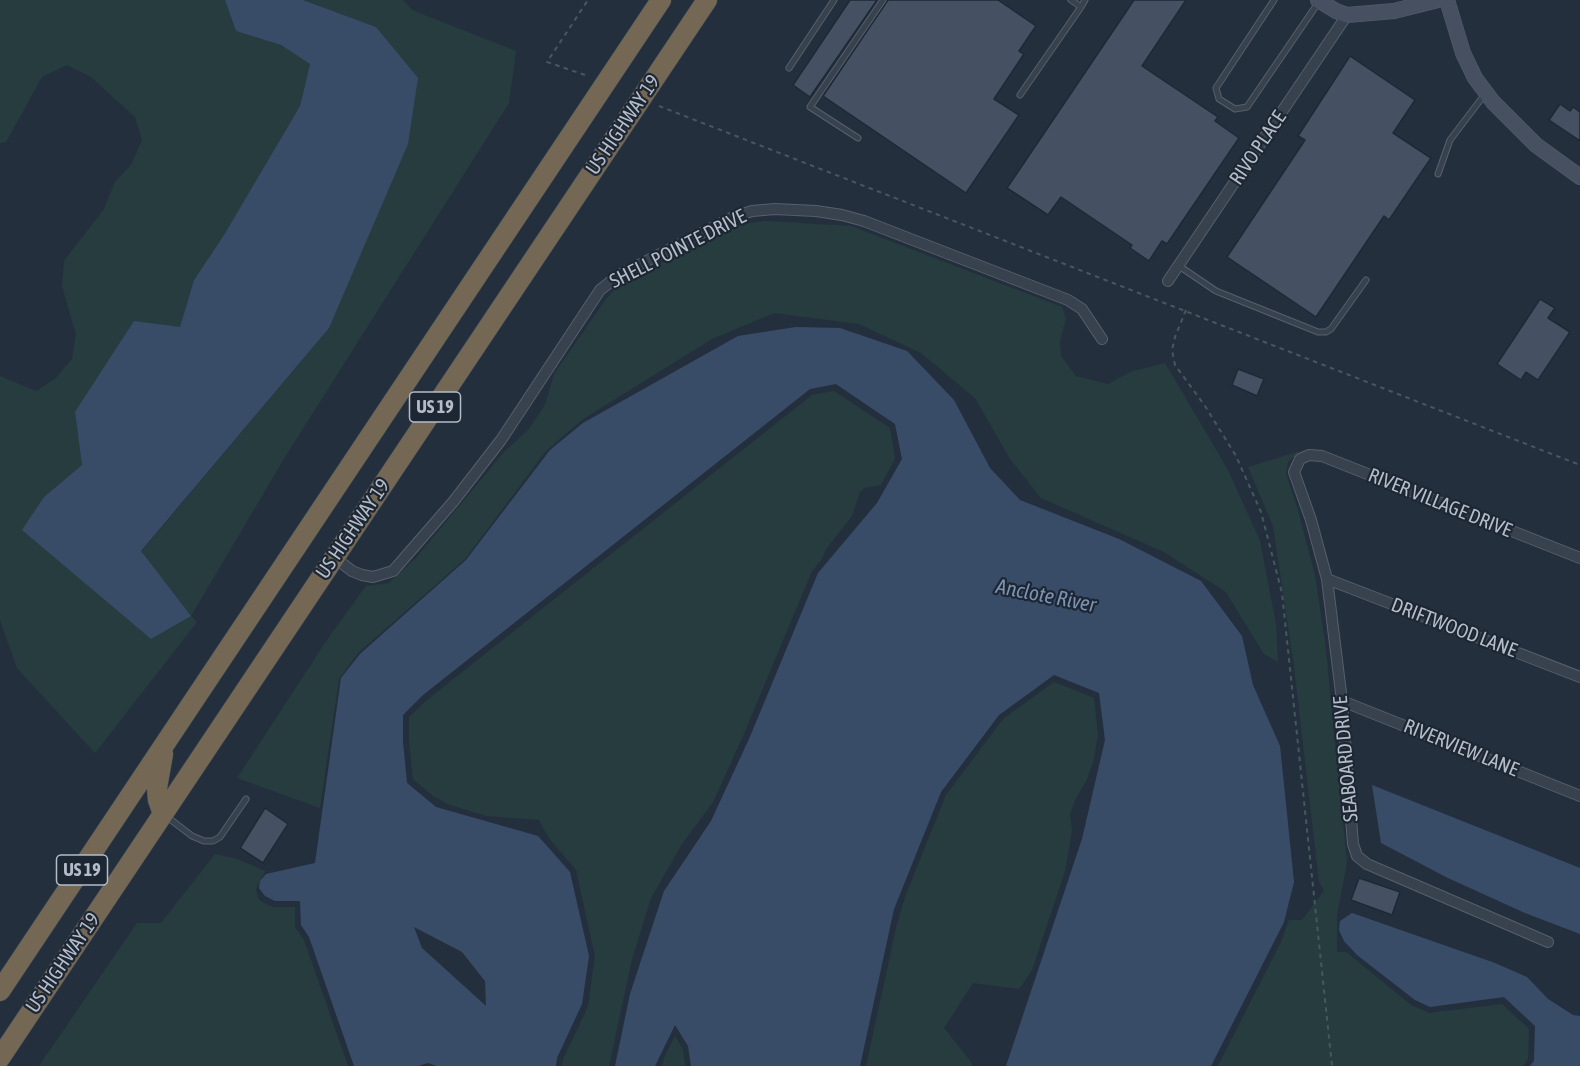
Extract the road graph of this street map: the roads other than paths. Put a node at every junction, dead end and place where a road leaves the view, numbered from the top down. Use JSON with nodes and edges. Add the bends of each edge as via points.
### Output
{"nodes":[{"id":1,"x":661,"y":0,"type":"edge"},
{"id":2,"x":707,"y":0,"type":"edge"},
{"id":3,"x":834,"y":0,"type":"edge"},
{"id":4,"x":883,"y":0,"type":"edge"},
{"id":5,"x":1071,"y":0,"type":"edge"},
{"id":6,"x":1085,"y":0,"type":"edge"},
{"id":7,"x":1274,"y":0,"type":"edge"},
{"id":8,"x":1318,"y":0,"type":"edge"},
{"id":9,"x":1438,"y":0,"type":"edge"},
{"id":10,"x":1448,"y":0,"type":"edge"},
{"id":11,"x":1081,"y":7,"type":"junction"},
{"id":12,"x":1347,"y":15,"type":"junction"},
{"id":13,"x":789,"y":68,"type":"dead end"},
{"id":14,"x":1486,"y":93,"type":"junction"},
{"id":15,"x":1020,"y":95,"type":"dead end"},
{"id":16,"x":858,"y":138,"type":"dead end"},
{"id":17,"x":1438,"y":174,"type":"dead end"},
{"id":18,"x":1580,"y":177,"type":"edge"},
{"id":19,"x":1179,"y":266,"type":"junction"},
{"id":20,"x":1366,"y":280,"type":"dead end"},
{"id":21,"x":1168,"y":281,"type":"dead end"},
{"id":22,"x":1102,"y":339,"type":"dead end"},
{"id":23,"x":1300,"y":459,"type":"joint"},
{"id":24,"x":334,"y":557,"type":"junction"},
{"id":25,"x":1580,"y":558,"type":"edge"},
{"id":26,"x":1327,"y":579,"type":"junction"},
{"id":27,"x":1580,"y":677,"type":"edge"},
{"id":28,"x":1342,"y":700,"type":"junction"},
{"id":29,"x":164,"y":748,"type":"junction"},
{"id":30,"x":1580,"y":796,"type":"edge"},
{"id":31,"x":246,"y":799,"type":"dead end"},
{"id":32,"x":163,"y":814,"type":"junction"},
{"id":33,"x":1548,"y":942,"type":"dead end"},
{"id":34,"x":0,"y":991,"type":"edge"},
{"id":35,"x":0,"y":1058,"type":"edge"}],
"edges":[{"from":1,"to":29,"type":"highway","name":"US HIGHWAY 19","number":"US 19"},
{"from":2,"to":24,"type":"highway","name":"US HIGHWAY 19","number":"US 19"},
{"from":3,"to":13,"type":"lane"},
{"from":4,"to":16,"type":"lane","via":[[810,107]]},
{"from":5,"to":11,"type":"lane"},
{"from":6,"to":11,"type":"lane"},
{"from":7,"to":8,"type":"lane","via":[[1216,88],[1219,99],[1235,109],[1247,107]]},
{"from":8,"to":12,"type":"street"},
{"from":9,"to":12,"type":"street","via":[[1394,11]]},
{"from":10,"to":14,"type":"street","via":[[1463,53]]},
{"from":11,"to":15,"type":"lane"},
{"from":12,"to":19,"type":"street","name":"RIVO PLACE"},
{"from":14,"to":17,"type":"lane","via":[[1450,140]]},
{"from":14,"to":18,"type":"street","via":[[1529,139]]},
{"from":19,"to":20,"type":"lane","via":[[1216,291],[1318,332],[1331,328]]},
{"from":19,"to":21,"type":"street","name":"RIVO PLACE"},
{"from":22,"to":24,"type":"street","name":"SHELL POINTE DRIVE","via":[[1082,309],[1068,300],[864,221],[842,214],[752,211],[619,275],[600,290],[501,440],[393,571],[373,577],[362,575]]},
{"from":23,"to":25,"type":"street","name":"RIVER VILLAGE DRIVE","via":[[1322,456]]},
{"from":23,"to":26,"type":"street","name":"SEABOARD DRIVE","via":[[1294,472]]},
{"from":24,"to":32,"type":"highway","name":"US HIGHWAY 19","number":"US 19"},
{"from":26,"to":27,"type":"street","name":"DRIFTWOOD LANE"},
{"from":26,"to":28,"type":"street","name":"SEABOARD DRIVE"},
{"from":28,"to":30,"type":"street","name":"RIVERVIEW LANE"},
{"from":28,"to":33,"type":"street","name":"SEABOARD DRIVE","via":[[1357,856],[1367,864]]},
{"from":29,"to":32,"type":"highway","via":[[157,788]]},
{"from":29,"to":34,"type":"highway","name":"US HIGHWAY 19","number":"US 19"},
{"from":31,"to":32,"type":"lane","via":[[220,837],[213,841],[192,836]]},
{"from":32,"to":35,"type":"highway","name":"US HIGHWAY 19","number":"US 19"}]}
